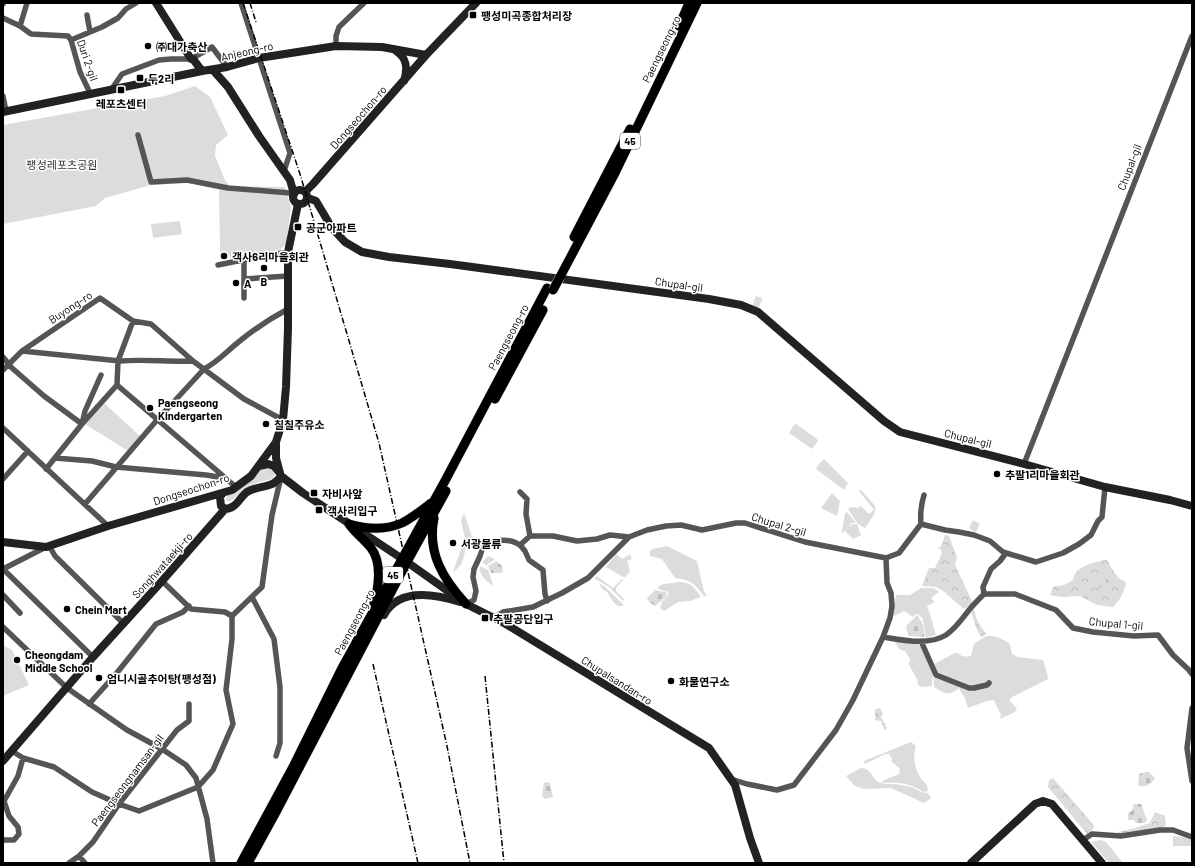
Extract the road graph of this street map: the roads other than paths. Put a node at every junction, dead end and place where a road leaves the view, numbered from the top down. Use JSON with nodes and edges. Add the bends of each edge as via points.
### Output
{"nodes":[{"id":1,"x":27,"y":3,"type":"edge"},
{"id":2,"x":136,"y":3,"type":"edge"},
{"id":3,"x":156,"y":3,"type":"edge"},
{"id":4,"x":241,"y":3,"type":"edge"},
{"id":5,"x":364,"y":3,"type":"edge"},
{"id":6,"x":476,"y":3,"type":"edge"},
{"id":7,"x":689,"y":3,"type":"edge"},
{"id":8,"x":697,"y":3,"type":"edge"},
{"id":9,"x":87,"y":15,"type":"dead end"},
{"id":10,"x":3,"y":18,"type":"edge"},
{"id":11,"x":20,"y":26,"type":"junction"},
{"id":12,"x":90,"y":32,"type":"junction"},
{"id":13,"x":1192,"y":36,"type":"edge"},
{"id":14,"x":71,"y":40,"type":"junction"},
{"id":15,"x":336,"y":46,"type":"junction"},
{"id":16,"x":393,"y":49,"type":"junction"},
{"id":17,"x":426,"y":55,"type":"junction"},
{"id":18,"x":259,"y":58,"type":"junction"},
{"id":19,"x":191,"y":59,"type":"junction"},
{"id":20,"x":227,"y":67,"type":"junction"},
{"id":21,"x":213,"y":70,"type":"junction"},
{"id":22,"x":202,"y":71,"type":"junction"},
{"id":23,"x":403,"y":82,"type":"junction"},
{"id":24,"x":111,"y":90,"type":"junction"},
{"id":25,"x":90,"y":93,"type":"junction"},
{"id":26,"x":3,"y":96,"type":"edge"},
{"id":27,"x":4,"y":111,"type":"edge"},
{"id":28,"x":138,"y":135,"type":"dead end"},
{"id":29,"x":284,"y":172,"type":"junction"},
{"id":30,"x":294,"y":194,"type":"junction"},
{"id":31,"x":306,"y":195,"type":"junction"},
{"id":32,"x":298,"y":204,"type":"junction"},
{"id":33,"x":288,"y":252,"type":"junction"},
{"id":34,"x":244,"y":260,"type":"junction"},
{"id":35,"x":218,"y":265,"type":"dead end"},
{"id":36,"x":288,"y":276,"type":"junction"},
{"id":37,"x":557,"y":277,"type":"junction"},
{"id":38,"x":244,"y":279,"type":"junction"},
{"id":39,"x":244,"y":298,"type":"dead end"},
{"id":40,"x":288,"y":309,"type":"junction"},
{"id":41,"x":133,"y":321,"type":"junction"},
{"id":42,"x":22,"y":351,"type":"junction"},
{"id":43,"x":3,"y":357,"type":"edge"},
{"id":44,"x":118,"y":361,"type":"junction"},
{"id":45,"x":193,"y":361,"type":"junction"},
{"id":46,"x":9,"y":364,"type":"junction"},
{"id":47,"x":204,"y":369,"type":"junction"},
{"id":48,"x":3,"y":370,"type":"edge"},
{"id":49,"x":101,"y":375,"type":"dead end"},
{"id":50,"x":117,"y":385,"type":"junction"},
{"id":51,"x":157,"y":420,"type":"junction"},
{"id":52,"x":283,"y":420,"type":"junction"},
{"id":53,"x":82,"y":424,"type":"junction"},
{"id":54,"x":3,"y":428,"type":"edge"},
{"id":55,"x":276,"y":442,"type":"junction"},
{"id":56,"x":28,"y":451,"type":"junction"},
{"id":57,"x":55,"y":458,"type":"junction"},
{"id":58,"x":1024,"y":464,"type":"junction"},
{"id":59,"x":258,"y":466,"type":"junction"},
{"id":60,"x":116,"y":467,"type":"junction"},
{"id":61,"x":46,"y":468,"type":"junction"},
{"id":62,"x":281,"y":476,"type":"junction"},
{"id":63,"x":226,"y":478,"type":"junction"},
{"id":64,"x":3,"y":479,"type":"edge"},
{"id":65,"x":236,"y":487,"type":"junction"},
{"id":66,"x":1105,"y":487,"type":"junction"},
{"id":67,"x":520,"y":492,"type":"dead end"},
{"id":68,"x":222,"y":494,"type":"junction"},
{"id":69,"x":924,"y":495,"type":"dead end"},
{"id":70,"x":85,"y":504,"type":"junction"},
{"id":71,"x":435,"y":505,"type":"junction"},
{"id":72,"x":1192,"y":506,"type":"edge"},
{"id":73,"x":225,"y":509,"type":"junction"},
{"id":74,"x":349,"y":524,"type":"junction"},
{"id":75,"x":921,"y":524,"type":"junction"},
{"id":76,"x":108,"y":526,"type":"junction"},
{"id":77,"x":530,"y":536,"type":"junction"},
{"id":78,"x":629,"y":537,"type":"junction"},
{"id":79,"x":3,"y":542,"type":"edge"},
{"id":80,"x":46,"y":547,"type":"junction"},
{"id":81,"x":522,"y":548,"type":"junction"},
{"id":82,"x":1006,"y":553,"type":"junction"},
{"id":83,"x":886,"y":558,"type":"junction"},
{"id":84,"x":404,"y":560,"type":"junction"},
{"id":85,"x":3,"y":569,"type":"edge"},
{"id":86,"x":162,"y":581,"type":"junction"},
{"id":87,"x":984,"y":594,"type":"junction"},
{"id":88,"x":3,"y":595,"type":"edge"},
{"id":89,"x":252,"y":597,"type":"junction"},
{"id":90,"x":547,"y":601,"type":"junction"},
{"id":91,"x":466,"y":604,"type":"junction"},
{"id":92,"x":189,"y":606,"type":"junction"},
{"id":93,"x":20,"y":613,"type":"dead end"},
{"id":94,"x":232,"y":616,"type":"junction"},
{"id":95,"x":493,"y":618,"type":"junction"},
{"id":96,"x":124,"y":624,"type":"junction"},
{"id":97,"x":370,"y":624,"type":"junction"},
{"id":98,"x":3,"y":627,"type":"edge"},
{"id":99,"x":883,"y":637,"type":"junction"},
{"id":100,"x":921,"y":641,"type":"junction"},
{"id":101,"x":93,"y":657,"type":"junction"},
{"id":102,"x":1192,"y":674,"type":"edge"},
{"id":103,"x":988,"y":682,"type":"dead end"},
{"id":104,"x":67,"y":688,"type":"junction"},
{"id":105,"x":89,"y":704,"type":"junction"},
{"id":106,"x":189,"y":704,"type":"dead end"},
{"id":107,"x":1192,"y":708,"type":"edge"},
{"id":108,"x":162,"y":750,"type":"junction"},
{"id":109,"x":12,"y":751,"type":"junction"},
{"id":110,"x":276,"y":756,"type":"dead end"},
{"id":111,"x":23,"y":758,"type":"junction"},
{"id":112,"x":3,"y":761,"type":"edge"},
{"id":113,"x":730,"y":779,"type":"junction"},
{"id":114,"x":1192,"y":781,"type":"edge"},
{"id":115,"x":198,"y":787,"type":"junction"},
{"id":116,"x":119,"y":804,"type":"junction"},
{"id":117,"x":1192,"y":837,"type":"edge"},
{"id":118,"x":3,"y":840,"type":"edge"},
{"id":119,"x":1083,"y":840,"type":"junction"},
{"id":120,"x":79,"y":856,"type":"junction"},
{"id":121,"x":69,"y":863,"type":"edge"},
{"id":122,"x":85,"y":863,"type":"edge"},
{"id":123,"x":213,"y":863,"type":"edge"},
{"id":124,"x":241,"y":863,"type":"edge"},
{"id":125,"x":248,"y":863,"type":"edge"},
{"id":126,"x":759,"y":863,"type":"edge"},
{"id":127,"x":971,"y":863,"type":"edge"},
{"id":128,"x":1102,"y":863,"type":"edge"}],
"edges":[{"from":1,"to":11,"type":"street"},
{"from":2,"to":12,"type":"street","via":[[126,8],[118,18]]},
{"from":3,"to":19,"type":"street"},
{"from":4,"to":18,"type":"street"},
{"from":5,"to":15,"type":"street","via":[[339,27]]},
{"from":6,"to":17,"type":"street"},
{"from":7,"to":37,"type":"main road","name":"Paengseong-ro","number":"45"},
{"from":8,"to":37,"type":"main road","name":"Paengseong-ro","number":"45","via":[[614,175]]},
{"from":9,"to":12,"type":"street"},
{"from":10,"to":11,"type":"street","name":"Duri 2-gil"},
{"from":11,"to":14,"type":"street","name":"Duri 2-gil","via":[[31,34],[68,36]]},
{"from":12,"to":14,"type":"street"},
{"from":13,"to":58,"type":"street","name":"Chupal-gil"},
{"from":14,"to":25,"type":"street","name":"Duri 2-gil","via":[[80,72]]},
{"from":15,"to":16,"type":"street","name":"Anjeong-ro"},
{"from":15,"to":18,"type":"street","name":"Anjeong-ro"},
{"from":16,"to":17,"type":"street","name":"Anjeong-ro"},
{"from":16,"to":23,"type":"street","via":[[402,55],[405,62]]},
{"from":17,"to":23,"type":"street","name":"Dongseochon-ro"},
{"from":18,"to":20,"type":"street","name":"Anjeong-ro"},
{"from":18,"to":29,"type":"street","via":[[290,152]]},
{"from":19,"to":20,"type":"street","via":[[212,47]]},
{"from":19,"to":22,"type":"street","via":[[194,59]]},
{"from":19,"to":24,"type":"street","via":[[159,60],[122,74]]},
{"from":20,"to":21,"type":"street","name":"Anjeong-ro"},
{"from":21,"to":22,"type":"street","name":"Anjeong-ro"},
{"from":21,"to":29,"type":"street","via":[[228,87]]},
{"from":22,"to":24,"type":"street","name":"Anjeong-ro"},
{"from":23,"to":31,"type":"street","name":"Dongseochon-ro"},
{"from":24,"to":25,"type":"street","name":"Anjeong-ro"},
{"from":25,"to":27,"type":"street","name":"Anjeong-ro"},
{"from":26,"to":27,"type":"street"},
{"from":28,"to":30,"type":"street","via":[[151,182],[187,180],[228,188]]},
{"from":29,"to":30,"type":"street","via":[[290,180]]},
{"from":30,"to":31,"type":"street","via":[[299,190]]},
{"from":30,"to":32,"type":"street","via":[[294,202]]},
{"from":31,"to":32,"type":"street","via":[[306,203]]},
{"from":31,"to":58,"type":"street","name":"Chupal-gil","via":[[316,200],[332,228],[345,242],[362,252],[741,305],[758,312],[900,432]]},
{"from":32,"to":33,"type":"street","name":"Dongseochon-ro"},
{"from":33,"to":34,"type":"street"},
{"from":33,"to":36,"type":"street","name":"Dongseochon-ro"},
{"from":34,"to":35,"type":"street"},
{"from":34,"to":38,"type":"street"},
{"from":36,"to":38,"type":"street"},
{"from":36,"to":40,"type":"street","name":"Dongseochon-ro"},
{"from":37,"to":71,"type":"main road","name":"Paengseong-ro","number":"45","bridge":true},
{"from":38,"to":39,"type":"street"},
{"from":40,"to":47,"type":"street","via":[[271,318],[214,364]]},
{"from":40,"to":52,"type":"street","name":"Dongseochon-ro"},
{"from":41,"to":42,"type":"street","name":"Buyong-ro","via":[[100,298]]},
{"from":41,"to":44,"type":"street"},
{"from":41,"to":45,"type":"street","via":[[151,324]]},
{"from":42,"to":44,"type":"street"},
{"from":42,"to":46,"type":"street","name":"Buyong-ro"},
{"from":43,"to":46,"type":"street"},
{"from":44,"to":45,"type":"street"},
{"from":44,"to":50,"type":"street"},
{"from":45,"to":47,"type":"street"},
{"from":46,"to":48,"type":"street","name":"Buyong-ro"},
{"from":46,"to":53,"type":"street","via":[[44,396]]},
{"from":47,"to":51,"type":"street"},
{"from":47,"to":52,"type":"street","via":[[244,399]]},
{"from":49,"to":53,"type":"street"},
{"from":50,"to":51,"type":"street"},
{"from":50,"to":53,"type":"street"},
{"from":51,"to":60,"type":"street"},
{"from":51,"to":63,"type":"street"},
{"from":52,"to":55,"type":"street","name":"Dongseochon-ro"},
{"from":53,"to":57,"type":"street"},
{"from":54,"to":56,"type":"street"},
{"from":55,"to":59,"type":"street","name":"Dongseochon-ro"},
{"from":55,"to":62,"type":"street","via":[[276,458]]},
{"from":56,"to":61,"type":"street"},
{"from":56,"to":64,"type":"street"},
{"from":57,"to":60,"type":"street","via":[[92,461]]},
{"from":57,"to":61,"type":"street"},
{"from":58,"to":66,"type":"street","name":"Chupal-gil"},
{"from":59,"to":62,"type":"street","via":[[274,466]]},
{"from":59,"to":65,"type":"street","name":"Dongseochon-ro","via":[[244,483]]},
{"from":60,"to":63,"type":"street"},
{"from":60,"to":70,"type":"street"},
{"from":61,"to":70,"type":"street"},
{"from":62,"to":73,"type":"street","name":"Songhwataekji-ro","via":[[273,484],[249,490],[233,507]]},
{"from":62,"to":74,"type":"street"},
{"from":62,"to":89,"type":"street","via":[[272,515],[262,588]]},
{"from":63,"to":65,"type":"street"},
{"from":65,"to":68,"type":"street","name":"Dongseochon-ro"},
{"from":66,"to":72,"type":"street","name":"Chupal-gil"},
{"from":66,"to":82,"type":"street","via":[[1102,517],[1091,535],[1079,544],[1063,553],[1036,562]]},
{"from":67,"to":77,"type":"street","via":[[527,499],[526,514]]},
{"from":68,"to":73,"type":"street","via":[[221,506]]},
{"from":68,"to":76,"type":"street","name":"Dongseochon-ro"},
{"from":69,"to":75,"type":"street","via":[[920,507]]},
{"from":70,"to":76,"type":"street"},
{"from":71,"to":74,"type":"main road","via":[[393,526],[372,528]]},
{"from":71,"to":84,"type":"main road","name":"Paengseong-ro","number":"45"},
{"from":71,"to":91,"type":"main road","via":[[432,537],[436,559],[446,580]]},
{"from":73,"to":86,"type":"street","name":"Songhwataekji-ro"},
{"from":74,"to":84,"type":"street"},
{"from":74,"to":97,"type":"main road","via":[[371,548],[377,563],[378,582]]},
{"from":75,"to":82,"type":"street","via":[[974,535],[990,541]]},
{"from":75,"to":83,"type":"street","via":[[899,553]]},
{"from":76,"to":80,"type":"street","name":"Dongseochon-ro"},
{"from":77,"to":78,"type":"street","via":[[553,536],[577,541],[610,535]]},
{"from":77,"to":81,"type":"street","via":[[520,545]]},
{"from":78,"to":83,"type":"street","name":"Chupal 2-gil","via":[[666,526],[682,525],[702,530],[745,523],[804,542]]},
{"from":78,"to":90,"type":"street","name":"Chupal 2-gil","via":[[588,578]]},
{"from":79,"to":80,"type":"street","name":"Dongseochon-ro"},
{"from":80,"to":85,"type":"street"},
{"from":80,"to":96,"type":"street","via":[[51,549],[55,556]]},
{"from":81,"to":90,"type":"street","via":[[529,560],[544,570]]},
{"from":81,"to":91,"type":"street","via":[[511,541],[484,544],[474,568],[474,600]]},
{"from":82,"to":87,"type":"street","via":[[991,569]]},
{"from":83,"to":99,"type":"street","via":[[887,583],[892,606]]},
{"from":84,"to":91,"type":"street","name":"Chupalsandan-ro"},
{"from":84,"to":97,"type":"main road","name":"Paengseong-ro","number":"45"},
{"from":85,"to":101,"type":"street"},
{"from":86,"to":92,"type":"street"},
{"from":86,"to":96,"type":"street","name":"Songhwataekji-ro"},
{"from":87,"to":100,"type":"street","via":[[946,635]]},
{"from":87,"to":102,"type":"street","name":"Chupal 1-gil","via":[[1015,594],[1056,610],[1073,628],[1134,636],[1158,635]]},
{"from":88,"to":93,"type":"street"},
{"from":89,"to":94,"type":"street"},
{"from":89,"to":110,"type":"street","via":[[274,639],[280,693],[280,743]]},
{"from":90,"to":95,"type":"street","name":"Chupal 2-gil","via":[[534,607],[503,612]]},
{"from":91,"to":95,"type":"street","name":"Chupalsandan-ro"},
{"from":91,"to":97,"type":"street","via":[[427,595],[407,596],[392,604],[378,624]]},
{"from":92,"to":94,"type":"street","via":[[191,609],[225,612]]},
{"from":92,"to":105,"type":"street","via":[[183,612],[156,624]]},
{"from":94,"to":115,"type":"street","via":[[226,690],[233,724],[214,770]]},
{"from":95,"to":113,"type":"street","name":"Chupalsandan-ro","via":[[709,748]]},
{"from":96,"to":101,"type":"street","name":"Songhwataekji-ro"},
{"from":97,"to":124,"type":"main road","name":"Paengseong-ro","number":"45","via":[[341,670]]},
{"from":97,"to":125,"type":"main road","name":"Paengseong-ro","number":"45"},
{"from":98,"to":104,"type":"street"},
{"from":99,"to":100,"type":"street"},
{"from":99,"to":113,"type":"street","via":[[839,724],[794,785],[777,790]]},
{"from":100,"to":103,"type":"street","via":[[936,675],[969,688],[987,685]]},
{"from":101,"to":104,"type":"street","name":"Songhwataekji-ro"},
{"from":104,"to":105,"type":"street"},
{"from":104,"to":109,"type":"street","name":"Songhwataekji-ro"},
{"from":105,"to":108,"type":"street"},
{"from":106,"to":108,"type":"street","name":"Paengseongnamsan-gil","via":[[188,721],[177,730]]},
{"from":107,"to":114,"type":"street","via":[[1187,748]]},
{"from":108,"to":115,"type":"street","via":[[186,766],[196,778]]},
{"from":108,"to":116,"type":"street","name":"Paengseongnamsan-gil"},
{"from":109,"to":111,"type":"street"},
{"from":109,"to":112,"type":"street","name":"Songhwataekji-ro"},
{"from":111,"to":116,"type":"street","via":[[54,767],[92,792]]},
{"from":111,"to":118,"type":"street","via":[[18,776],[4,801],[19,834],[14,840]]},
{"from":113,"to":126,"type":"street","name":"Chupalsandan-ro","via":[[735,785]]},
{"from":115,"to":116,"type":"street","via":[[139,811]]},
{"from":115,"to":123,"type":"street","via":[[207,819]]},
{"from":116,"to":120,"type":"street","name":"Paengseongnamsan-gil","via":[[93,842]]},
{"from":117,"to":119,"type":"street","via":[[1173,830],[1160,830],[1121,836],[1092,834]]},
{"from":119,"to":127,"type":"street","via":[[1052,804],[1043,801],[1035,804]]},
{"from":119,"to":128,"type":"street"},
{"from":120,"to":121,"type":"street","name":"Paengseongnamsan-gil"},
{"from":120,"to":122,"type":"street"}]}
